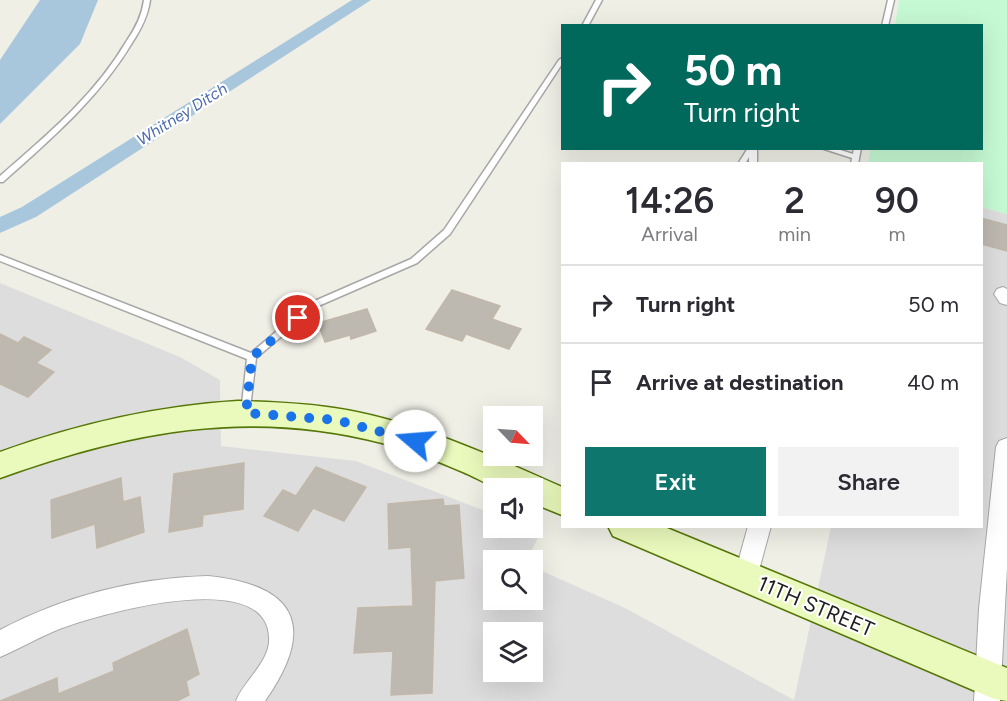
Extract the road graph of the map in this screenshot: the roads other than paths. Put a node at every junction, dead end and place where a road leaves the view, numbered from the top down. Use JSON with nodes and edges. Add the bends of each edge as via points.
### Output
{"nodes":[{"id":1,"x":147,"y":0,"type":"edge"},
{"id":2,"x":599,"y":0,"type":"edge"},
{"id":3,"x":891,"y":0,"type":"edge"},
{"id":4,"x":586,"y":24,"type":"edge"},
{"id":5,"x":885,"y":24,"type":"edge"},
{"id":6,"x":561,"y":61,"type":"edge"},
{"id":7,"x":829,"y":150,"type":"edge"},
{"id":8,"x":855,"y":160,"type":"edge"},
{"id":9,"x":0,"y":180,"type":"edge"},
{"id":10,"x":0,"y":258,"type":"edge"},
{"id":11,"x":252,"y":357,"type":"junction"},
{"id":12,"x":246,"y":413,"type":"junction"},
{"id":13,"x":1007,"y":447,"type":"edge"},
{"id":14,"x":0,"y":465,"type":"edge"},
{"id":15,"x":1005,"y":480,"type":"edge"},
{"id":16,"x":561,"y":501,"type":"edge"},
{"id":17,"x":629,"y":528,"type":"edge"},
{"id":18,"x":759,"y":528,"type":"edge"},
{"id":19,"x":746,"y":577,"type":"junction"},
{"id":20,"x":0,"y":644,"type":"edge"},
{"id":21,"x":994,"y":688,"type":"edge"},
{"id":22,"x":249,"y":701,"type":"edge"}],
"edges":[{"from":1,"to":9,"type":"lane","via":[[146,13],[118,64],[78,112]]},
{"from":2,"to":4,"type":"lane"},
{"from":3,"to":5,"type":"lane"},
{"from":6,"to":11,"type":"lane","via":[[447,232],[414,261],[313,305]]},
{"from":7,"to":8,"type":"lane"},
{"from":10,"to":11,"type":"lane"},
{"from":11,"to":12,"type":"lane"},
{"from":12,"to":14,"type":"street","via":[[144,422],[78,437]]},
{"from":12,"to":16,"type":"street","via":[[336,420],[383,430]]},
{"from":13,"to":15,"type":"street"},
{"from":15,"to":21,"type":"street"},
{"from":17,"to":19,"type":"street","name":"11TH STREET"},
{"from":18,"to":19,"type":"street"},
{"from":19,"to":21,"type":"street","name":"11TH STREET"},
{"from":20,"to":22,"type":"street","via":[[57,617],[145,592],[205,588],[249,593],[273,608],[282,636],[281,647]]}]}
